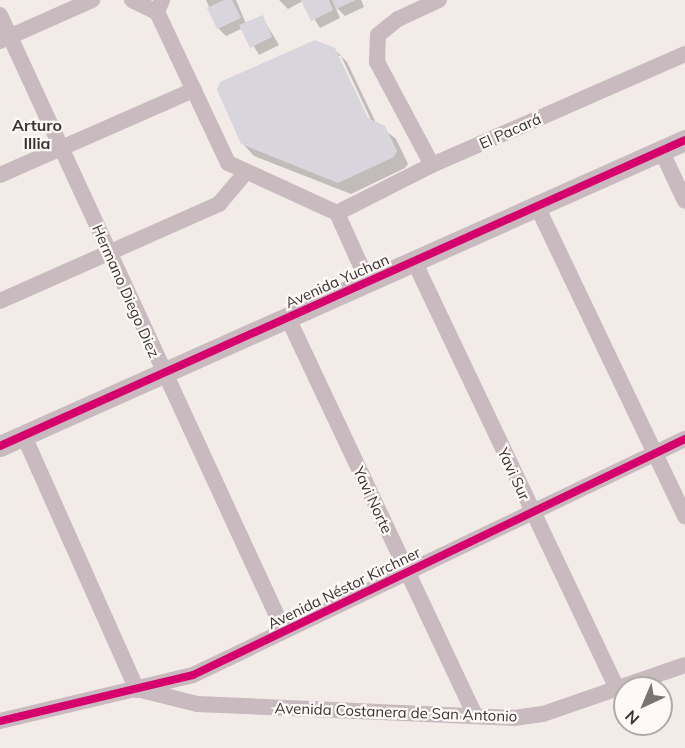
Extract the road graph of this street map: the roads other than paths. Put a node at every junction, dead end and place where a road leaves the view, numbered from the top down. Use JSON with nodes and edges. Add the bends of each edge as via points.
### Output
{"nodes":[{"id":1,"x":92,"y":0,"type":"edge"},
{"id":2,"x":132,"y":0,"type":"edge"},
{"id":3,"x":439,"y":0,"type":"edge"},
{"id":4,"x":160,"y":6,"type":"edge"},
{"id":5,"x":0,"y":15,"type":"edge"},
{"id":6,"x":5,"y":39,"type":"edge"},
{"id":7,"x":685,"y":54,"type":"edge"},
{"id":8,"x":194,"y":90,"type":"junction"},
{"id":9,"x":685,"y":140,"type":"edge"},
{"id":10,"x":61,"y":149,"type":"junction"},
{"id":11,"x":661,"y":150,"type":"junction"},
{"id":12,"x":432,"y":165,"type":"junction"},
{"id":13,"x":246,"y":172,"type":"junction"},
{"id":14,"x":0,"y":175,"type":"edge"},
{"id":15,"x":685,"y":201,"type":"edge"},
{"id":16,"x":537,"y":206,"type":"junction"},
{"id":17,"x":337,"y":213,"type":"junction"},
{"id":18,"x":108,"y":253,"type":"junction"},
{"id":19,"x":414,"y":261,"type":"junction"},
{"id":20,"x":368,"y":282,"type":"junction"},
{"id":21,"x":0,"y":301,"type":"edge"},
{"id":22,"x":288,"y":318,"type":"junction"},
{"id":23,"x":163,"y":374,"type":"junction"},
{"id":24,"x":24,"y":436,"type":"junction"},
{"id":25,"x":685,"y":439,"type":"edge"},
{"id":26,"x":0,"y":446,"type":"edge"},
{"id":27,"x":655,"y":454,"type":"junction"},
{"id":28,"x":532,"y":512,"type":"junction"},
{"id":29,"x":685,"y":516,"type":"edge"},
{"id":30,"x":407,"y":572,"type":"junction"},
{"id":31,"x":284,"y":631,"type":"junction"},
{"id":32,"x":685,"y":665,"type":"edge"},
{"id":33,"x":650,"y":676,"type":"edge"},
{"id":34,"x":613,"y":681,"type":"edge"},
{"id":35,"x":613,"y":688,"type":"edge"},
{"id":36,"x":137,"y":690,"type":"junction"},
{"id":37,"x":474,"y":714,"type":"junction"},
{"id":38,"x":1,"y":717,"type":"edge"}],
"edges":[{"from":1,"to":6,"type":"street"},
{"from":2,"to":4,"type":"street"},
{"from":3,"to":12,"type":"street","via":[[398,19],[378,35],[377,62]]},
{"from":4,"to":8,"type":"street"},
{"from":5,"to":6,"type":"street","name":"Hermano Diego Diez"},
{"from":6,"to":10,"type":"street","name":"Hermano Diego Diez"},
{"from":7,"to":12,"type":"street","name":"El Pacará"},
{"from":8,"to":10,"type":"street"},
{"from":8,"to":13,"type":"street","via":[[228,163]]},
{"from":9,"to":11,"type":"street","name":"Avenida Yuchan"},
{"from":10,"to":14,"type":"street"},
{"from":10,"to":18,"type":"street","name":"Hermano Diego Diez"},
{"from":11,"to":15,"type":"street"},
{"from":11,"to":16,"type":"street","name":"Avenida Yuchan"},
{"from":12,"to":17,"type":"street","name":"El Pacará"},
{"from":13,"to":17,"type":"street"},
{"from":13,"to":18,"type":"street","via":[[219,204]]},
{"from":16,"to":19,"type":"street","name":"Avenida Yuchan"},
{"from":16,"to":27,"type":"street"},
{"from":17,"to":20,"type":"street"},
{"from":18,"to":21,"type":"street"},
{"from":18,"to":23,"type":"street","name":"Hermano Diego Diez"},
{"from":19,"to":20,"type":"street","name":"Avenida Yuchan"},
{"from":19,"to":28,"type":"street","name":"Yavi Sur"},
{"from":20,"to":22,"type":"street","name":"Avenida Yuchan"},
{"from":22,"to":23,"type":"street","name":"Avenida Yuchan"},
{"from":22,"to":30,"type":"street","name":"Yavi Norte"},
{"from":23,"to":24,"type":"street","name":"Avenida Yuchan"},
{"from":23,"to":31,"type":"street","name":"Hermano Diego Diez"},
{"from":24,"to":26,"type":"street","name":"Avenida Yuchan"},
{"from":24,"to":36,"type":"street"},
{"from":25,"to":27,"type":"street","name":"Avenida Néstor Kirchner"},
{"from":27,"to":28,"type":"street","name":"Avenida Néstor Kirchner"},
{"from":27,"to":29,"type":"street"},
{"from":28,"to":30,"type":"street","name":"Avenida Néstor Kirchner"},
{"from":28,"to":34,"type":"street","name":"Yavi Sur"},
{"from":30,"to":31,"type":"street","name":"Avenida Néstor Kirchner"},
{"from":30,"to":37,"type":"street","name":"Yavi Norte"},
{"from":31,"to":36,"type":"street","name":"Avenida Néstor Kirchner","via":[[193,675]]},
{"from":32,"to":33,"type":"street","name":"Avenida Costanera de San Antonio"},
{"from":35,"to":37,"type":"street","name":"Avenida Costanera de San Antonio","via":[[543,714],[514,718]]},
{"from":36,"to":37,"type":"street","name":"Avenida Costanera de San Antonio","via":[[197,704]]},
{"from":36,"to":38,"type":"street","name":"Avenida Néstor Kirchner"}]}
